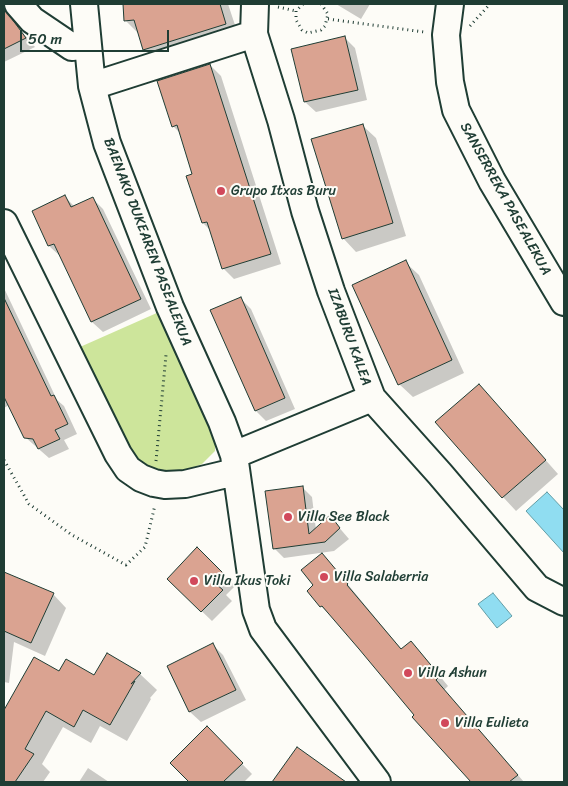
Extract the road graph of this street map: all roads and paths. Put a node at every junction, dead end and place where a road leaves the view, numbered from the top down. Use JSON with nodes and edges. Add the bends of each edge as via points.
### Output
{"nodes":[{"id":1,"x":18,"y":4,"type":"edge"},
{"id":2,"x":84,"y":4,"type":"edge"},
{"id":3,"x":255,"y":4,"type":"edge"},
{"id":4,"x":302,"y":4,"type":"edge"},
{"id":5,"x":321,"y":4,"type":"edge"},
{"id":6,"x":450,"y":4,"type":"edge"},
{"id":7,"x":328,"y":19,"type":"junction"},
{"id":8,"x":254,"y":34,"type":"junction"},
{"id":9,"x":446,"y":35,"type":"junction"},
{"id":10,"x":87,"y":45,"type":"junction"},
{"id":11,"x":92,"y":86,"type":"junction"},
{"id":12,"x":4,"y":223,"type":"edge"},
{"id":13,"x":564,"y":302,"type":"edge"},
{"id":14,"x":167,"y":347,"type":"dead end"},
{"id":15,"x":372,"y":398,"type":"junction"},
{"id":16,"x":4,"y":460,"type":"edge"},
{"id":17,"x":156,"y":464,"type":"dead end"},
{"id":18,"x":235,"y":464,"type":"junction"},
{"id":19,"x":151,"y":522,"type":"dead end"},
{"id":20,"x":564,"y":602,"type":"edge"},
{"id":21,"x":377,"y":782,"type":"edge"}],
"edges":[{"from":1,"to":10,"type":"street","via":[[32,20],[72,47]]},
{"from":2,"to":10,"type":"street","name":"BAENAKO DUKEAREN PASEALEKUA"},
{"from":3,"to":8,"type":"street","name":"IZABURU KALEA"},
{"from":4,"to":7,"type":"path","via":[[296,16],[298,26],[308,33],[321,30]]},
{"from":5,"to":7,"type":"path"},
{"from":6,"to":9,"type":"street","name":"SANSERREKA PASEALEKUA"},
{"from":7,"to":9,"type":"path"},
{"from":8,"to":11,"type":"street"},
{"from":8,"to":15,"type":"street","name":"IZABURU KALEA","via":[[306,211]]},
{"from":9,"to":13,"type":"street","name":"SANSERREKA PASEALEKUA","via":[[456,110],[492,181]]},
{"from":10,"to":11,"type":"street","name":"BAENAKO DUKEAREN PASEALEKUA"},
{"from":11,"to":18,"type":"street","name":"BAENAKO DUKEAREN PASEALEKUA","via":[[107,143],[136,221],[170,307],[222,422]]},
{"from":12,"to":18,"type":"street","via":[[113,445],[128,469],[141,478],[165,485],[185,484]]},
{"from":14,"to":17,"type":"path"},
{"from":15,"to":18,"type":"street"},
{"from":15,"to":20,"type":"street","name":"IZABURU KALEA","via":[[537,588]]},
{"from":16,"to":19,"type":"path","via":[[29,504],[72,535],[126,565],[146,547]]},
{"from":18,"to":21,"type":"street","name":"BAENAKO DUKEAREN PASEALEKUA","via":[[256,610],[263,629]]}]}
